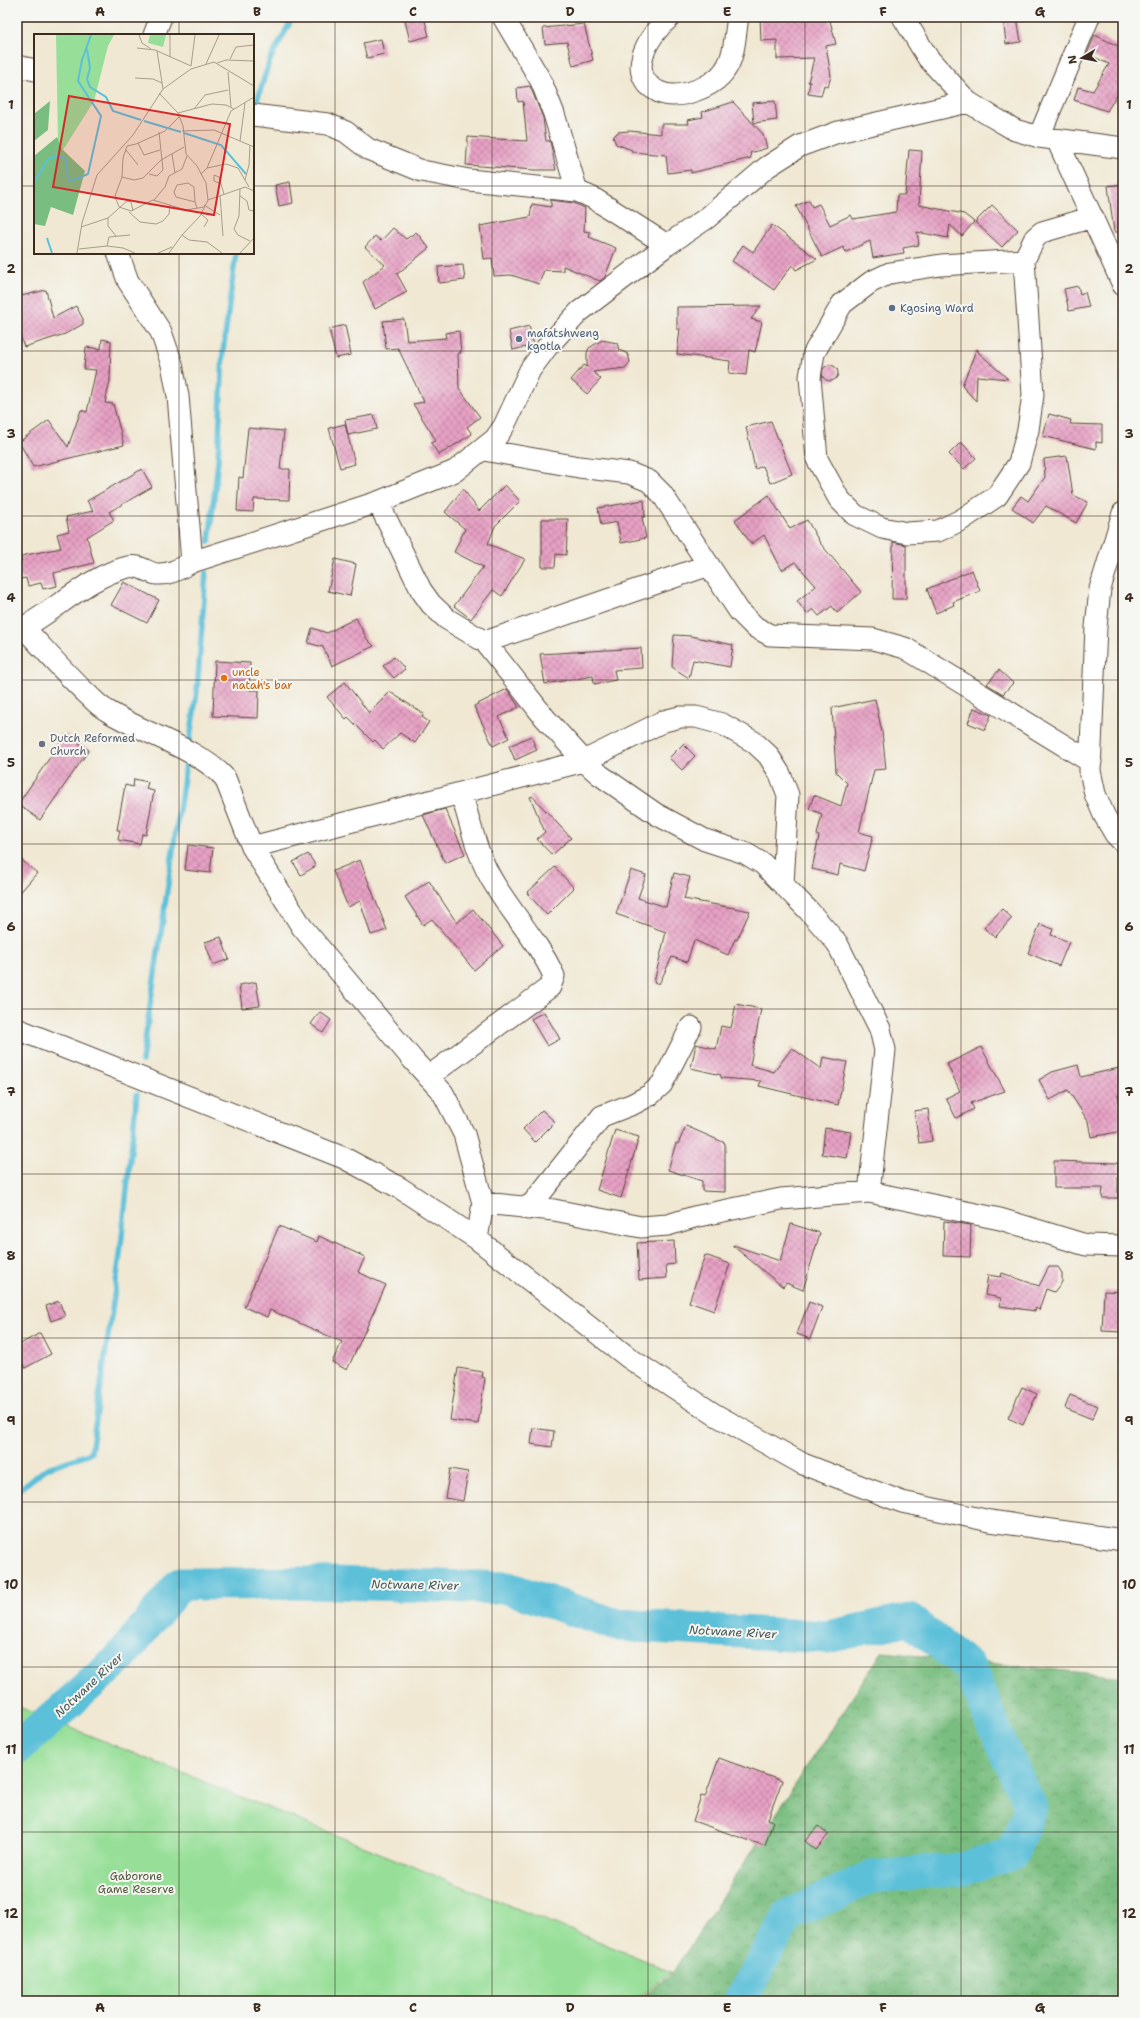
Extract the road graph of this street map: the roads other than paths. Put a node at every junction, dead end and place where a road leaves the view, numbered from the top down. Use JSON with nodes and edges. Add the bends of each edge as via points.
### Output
{"nodes":[{"id":1,"x":161,"y":17,"type":"edge"},
{"id":2,"x":503,"y":17,"type":"edge"},
{"id":3,"x":670,"y":17,"type":"edge"},
{"id":4,"x":738,"y":17,"type":"edge"},
{"id":5,"x":903,"y":17,"type":"edge"},
{"id":6,"x":1088,"y":17,"type":"edge"},
{"id":7,"x":154,"y":34,"type":"edge"},
{"id":8,"x":17,"y":66,"type":"edge"},
{"id":9,"x":34,"y":70,"type":"edge"},
{"id":10,"x":968,"y":102,"type":"junction"},
{"id":11,"x":254,"y":115,"type":"edge"},
{"id":12,"x":1048,"y":139,"type":"junction"},
{"id":13,"x":1123,"y":148,"type":"edge"},
{"id":14,"x":577,"y":191,"type":"junction"},
{"id":15,"x":1093,"y":217,"type":"junction"},
{"id":16,"x":667,"y":245,"type":"junction"},
{"id":17,"x":118,"y":254,"type":"edge"},
{"id":18,"x":1024,"y":260,"type":"junction"},
{"id":19,"x":1123,"y":285,"type":"edge"},
{"id":20,"x":484,"y":450,"type":"junction"},
{"id":21,"x":378,"y":502,"type":"junction"},
{"id":22,"x":1123,"y":513,"type":"edge"},
{"id":23,"x":1116,"y":558,"type":"edge"},
{"id":24,"x":192,"y":562,"type":"junction"},
{"id":25,"x":709,"y":565,"type":"junction"},
{"id":26,"x":20,"y":629,"type":"edge"},
{"id":27,"x":485,"y":642,"type":"junction"},
{"id":28,"x":584,"y":761,"type":"junction"},
{"id":29,"x":1091,"y":762,"type":"junction"},
{"id":30,"x":460,"y":793,"type":"junction"},
{"id":31,"x":1123,"y":842,"type":"edge"},
{"id":32,"x":252,"y":847,"type":"junction"},
{"id":33,"x":783,"y":884,"type":"junction"},
{"id":34,"x":691,"y":1027,"type":"dead end"},
{"id":35,"x":17,"y":1029,"type":"edge"},
{"id":36,"x":428,"y":1077,"type":"junction"},
{"id":37,"x":869,"y":1192,"type":"junction"},
{"id":38,"x":483,"y":1203,"type":"junction"},
{"id":39,"x":528,"y":1209,"type":"junction"},
{"id":40,"x":477,"y":1239,"type":"junction"},
{"id":41,"x":1123,"y":1246,"type":"edge"},
{"id":42,"x":1123,"y":1540,"type":"edge"}],
"edges":[{"from":1,"to":7,"type":"street"},
{"from":2,"to":14,"type":"street","via":[[541,81],[554,114]]},
{"from":3,"to":4,"type":"street","via":[[658,26],[647,44],[641,60],[642,73],[650,86],[660,92],[679,94],[704,87],[725,70],[732,55]]},
{"from":5,"to":10,"type":"street","via":[[928,58]]},
{"from":6,"to":12,"type":"street"},
{"from":8,"to":9,"type":"street"},
{"from":10,"to":12,"type":"street","via":[[1015,130]]},
{"from":10,"to":16,"type":"street","via":[[838,132],[800,146],[767,167],[707,218]]},
{"from":11,"to":14,"type":"street","via":[[328,124],[346,132],[368,149],[422,171],[469,180]]},
{"from":12,"to":13,"type":"street"},
{"from":12,"to":15,"type":"street"},
{"from":14,"to":16,"type":"street","via":[[593,198]]},
{"from":15,"to":18,"type":"street","via":[[1042,232],[1035,238]]},
{"from":15,"to":19,"type":"street"},
{"from":16,"to":20,"type":"street","via":[[573,317],[530,370],[504,426]]},
{"from":17,"to":24,"type":"street","via":[[128,280],[161,332],[172,364],[178,396]]},
{"from":18,"to":18,"type":"street","via":[[1033,395],[1028,430],[1019,463],[997,496],[961,520],[938,531],[907,533],[882,528],[855,515],[840,500],[818,459],[810,377],[814,353],[842,304],[871,282],[890,273],[941,265]]},
{"from":20,"to":21,"type":"street","via":[[455,471]]},
{"from":20,"to":25,"type":"street","via":[[629,473],[649,481],[662,494]]},
{"from":21,"to":24,"type":"street"},
{"from":21,"to":27,"type":"street","via":[[421,590],[431,604],[447,618]]},
{"from":22,"to":23,"type":"street"},
{"from":23,"to":29,"type":"street","via":[[1100,589],[1096,627]]},
{"from":24,"to":26,"type":"street","via":[[172,573],[156,574],[137,566],[128,567],[96,580]]},
{"from":25,"to":27,"type":"street"},
{"from":25,"to":29,"type":"street","via":[[739,611],[755,627],[770,635],[874,639],[905,648]]},
{"from":26,"to":32,"type":"street","via":[[104,709],[188,752],[220,772],[229,786]]},
{"from":27,"to":28,"type":"street","via":[[545,718]]},
{"from":28,"to":30,"type":"street"},
{"from":28,"to":33,"type":"street","via":[[656,814],[705,840],[745,853],[762,864]]},
{"from":28,"to":33,"type":"street","via":[[664,722],[680,717],[696,716],[722,724],[754,742],[768,755],[780,774],[788,795]]},
{"from":29,"to":31,"type":"street","via":[[1090,771],[1095,794],[1115,834]]},
{"from":30,"to":32,"type":"street"},
{"from":30,"to":36,"type":"street","via":[[474,843],[495,884],[547,961],[554,976],[550,987]]},
{"from":32,"to":36,"type":"street","via":[[302,927]]},
{"from":33,"to":37,"type":"street","via":[[837,943],[880,1029],[885,1050]]},
{"from":34,"to":39,"type":"street","via":[[662,1084],[650,1095],[602,1116]]},
{"from":35,"to":40,"type":"street","via":[[344,1158],[400,1188]]},
{"from":36,"to":38,"type":"street","via":[[443,1093],[464,1134]]},
{"from":37,"to":39,"type":"street","via":[[781,1199],[668,1225],[641,1227],[554,1210]]},
{"from":37,"to":41,"type":"street","via":[[1000,1219],[1086,1245]]},
{"from":38,"to":39,"type":"street"},
{"from":38,"to":40,"type":"street"},
{"from":40,"to":42,"type":"street","via":[[629,1358],[714,1414],[803,1464],[902,1502],[990,1521]]}]}
